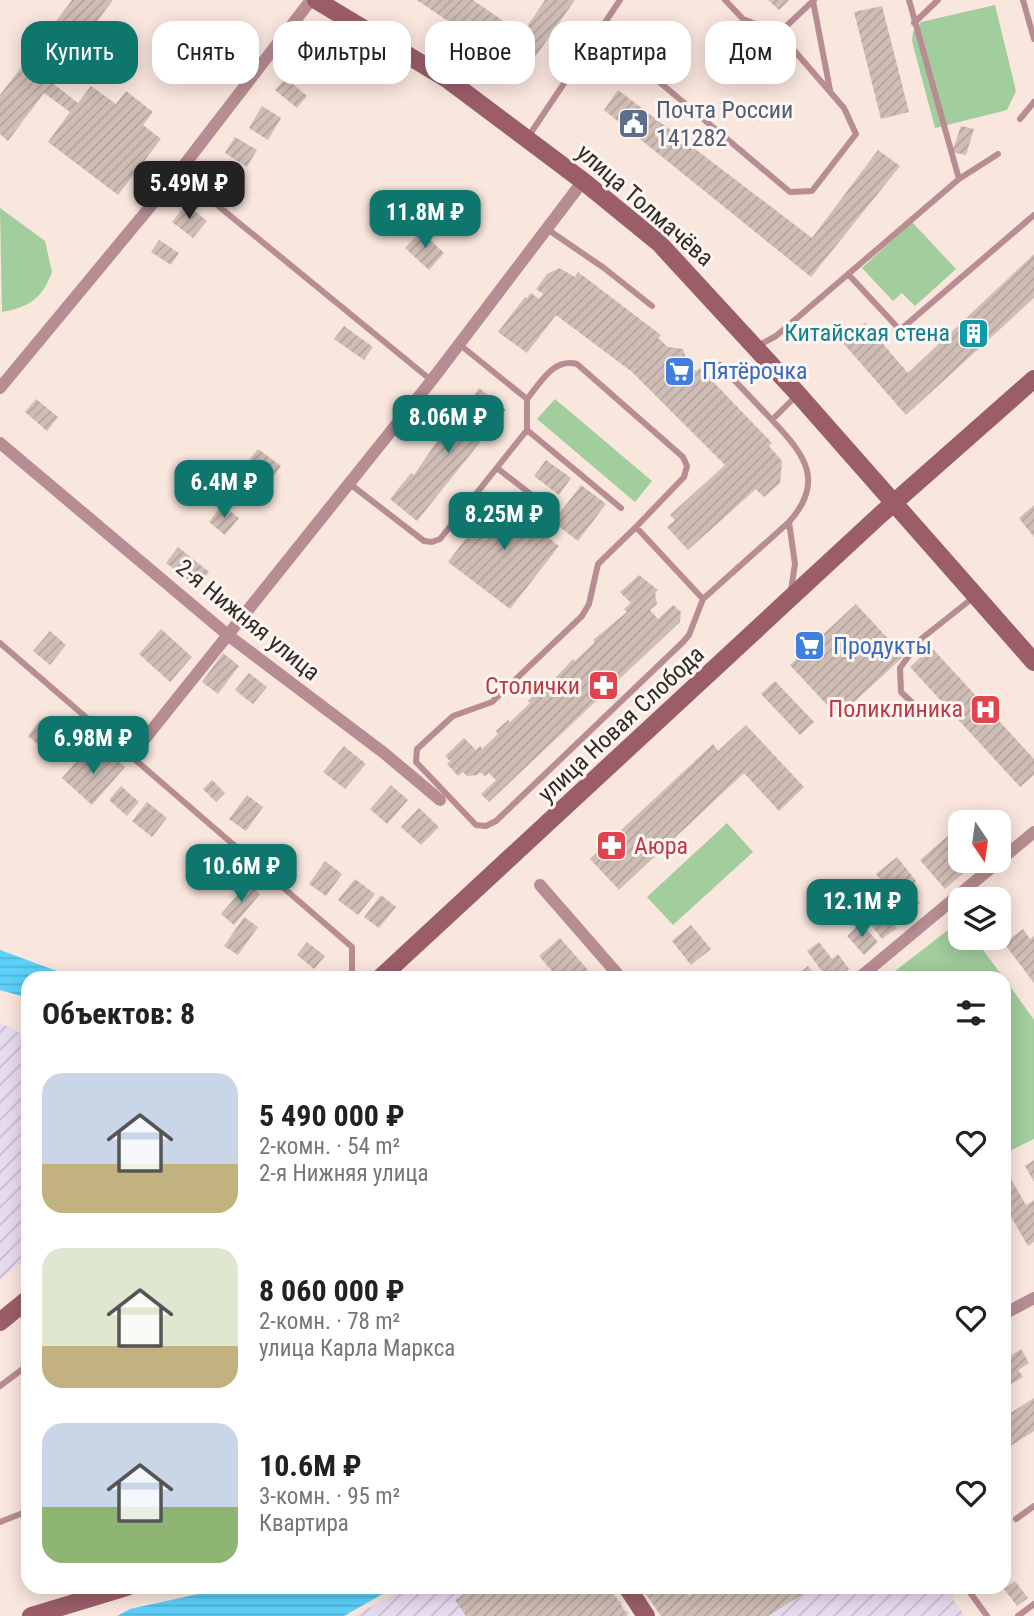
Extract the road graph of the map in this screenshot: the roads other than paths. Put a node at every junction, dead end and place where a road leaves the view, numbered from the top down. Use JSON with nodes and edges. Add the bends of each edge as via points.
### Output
{"nodes":[{"id":1,"x":310,"y":0,"type":"edge"},
{"id":2,"x":316,"y":0,"type":"edge"},
{"id":3,"x":620,"y":0,"type":"edge"},
{"id":4,"x":725,"y":0,"type":"edge"},
{"id":5,"x":909,"y":0,"type":"edge"},
{"id":6,"x":938,"y":0,"type":"edge"},
{"id":7,"x":1023,"y":0,"type":"edge"},
{"id":8,"x":813,"y":1,"type":"edge"},
{"id":9,"x":607,"y":21,"type":"edge"},
{"id":10,"x":748,"y":21,"type":"edge"},
{"id":11,"x":792,"y":21,"type":"edge"},
{"id":12,"x":914,"y":23,"type":"junction"},
{"id":13,"x":1034,"y":39,"type":"edge"},
{"id":14,"x":796,"y":53,"type":"edge"},
{"id":15,"x":564,"y":84,"type":"edge"},
{"id":16,"x":662,"y":84,"type":"edge"},
{"id":17,"x":830,"y":92,"type":"junction"},
{"id":18,"x":1034,"y":102,"type":"edge"},
{"id":19,"x":1020,"y":119,"type":"dead end"},
{"id":20,"x":526,"y":138,"type":"junction"},
{"id":21,"x":998,"y":154,"type":"dead end"},
{"id":22,"x":178,"y":173,"type":"junction"},
{"id":23,"x":959,"y":179,"type":"junction"},
{"id":24,"x":583,"y":181,"type":"junction"},
{"id":25,"x":1034,"y":215,"type":"edge"},
{"id":26,"x":547,"y":229,"type":"junction"},
{"id":27,"x":848,"y":274,"type":"junction"},
{"id":28,"x":652,"y":306,"type":"dead end"},
{"id":29,"x":459,"y":344,"type":"junction"},
{"id":30,"x":756,"y":347,"type":"junction"},
{"id":31,"x":720,"y":365,"type":"dead end"},
{"id":32,"x":1034,"y":379,"type":"edge"},
{"id":33,"x":432,"y":380,"type":"junction"},
{"id":34,"x":0,"y":388,"type":"edge"},
{"id":35,"x":798,"y":394,"type":"junction"},
{"id":36,"x":527,"y":398,"type":"junction"},
{"id":37,"x":772,"y":420,"type":"junction"},
{"id":38,"x":527,"y":430,"type":"junction"},
{"id":39,"x":0,"y":443,"type":"edge"},
{"id":40,"x":497,"y":468,"type":"junction"},
{"id":41,"x":350,"y":484,"type":"junction"},
{"id":42,"x":894,"y":503,"type":"junction"},
{"id":43,"x":546,"y":506,"type":"dead end"},
{"id":44,"x":621,"y":508,"type":"dead end"},
{"id":45,"x":789,"y":522,"type":"junction"},
{"id":46,"x":636,"y":527,"type":"junction"},
{"id":47,"x":976,"y":596,"type":"junction"},
{"id":48,"x":703,"y":599,"type":"junction"},
{"id":49,"x":790,"y":600,"type":"junction"},
{"id":50,"x":229,"y":636,"type":"junction"},
{"id":51,"x":0,"y":643,"type":"edge"},
{"id":52,"x":1034,"y":663,"type":"edge"},
{"id":53,"x":923,"y":713,"type":"dead end"},
{"id":54,"x":131,"y":756,"type":"junction"},
{"id":55,"x":440,"y":800,"type":"dead end"},
{"id":56,"x":1034,"y":832,"type":"edge"},
{"id":57,"x":540,"y":885,"type":"dead end"},
{"id":58,"x":352,"y":971,"type":"edge"},
{"id":59,"x":388,"y":971,"type":"edge"},
{"id":60,"x":615,"y":971,"type":"edge"},
{"id":61,"x":867,"y":971,"type":"edge"},
{"id":62,"x":1034,"y":1297,"type":"edge"},
{"id":63,"x":21,"y":1305,"type":"edge"},
{"id":64,"x":1011,"y":1310,"type":"edge"},
{"id":65,"x":0,"y":1322,"type":"edge"},
{"id":66,"x":21,"y":1370,"type":"edge"},
{"id":67,"x":0,"y":1386,"type":"edge"},
{"id":68,"x":1034,"y":1506,"type":"edge"},
{"id":69,"x":21,"y":1514,"type":"edge"},
{"id":70,"x":1016,"y":1519,"type":"dead end"},
{"id":71,"x":0,"y":1522,"type":"edge"},
{"id":72,"x":104,"y":1594,"type":"edge"},
{"id":73,"x":632,"y":1594,"type":"edge"},
{"id":74,"x":971,"y":1594,"type":"edge"},
{"id":75,"x":1034,"y":1604,"type":"edge"},
{"id":76,"x":30,"y":1616,"type":"edge"},
{"id":77,"x":646,"y":1616,"type":"edge"},
{"id":78,"x":987,"y":1616,"type":"edge"},
{"id":79,"x":1018,"y":1616,"type":"edge"}],
"edges":[{"from":1,"to":22,"type":"street"},
{"from":2,"to":20,"type":"main road","name":"улица Толмачёва","via":[[403,50]]},
{"from":3,"to":9,"type":"lane"},
{"from":4,"to":10,"type":"lane"},
{"from":5,"to":12,"type":"lane"},
{"from":6,"to":12,"type":"lane"},
{"from":7,"to":13,"type":"lane"},
{"from":8,"to":11,"type":"lane"},
{"from":8,"to":17,"type":"lane"},
{"from":12,"to":23,"type":"lane"},
{"from":14,"to":17,"type":"lane"},
{"from":15,"to":20,"type":"lane"},
{"from":16,"to":17,"type":"lane","via":[[790,192],[811,191],[856,134]]},
{"from":18,"to":19,"type":"lane"},
{"from":20,"to":24,"type":"main road","name":"улица Толмачёва"},
{"from":21,"to":23,"type":"lane"},
{"from":22,"to":33,"type":"lane"},
{"from":22,"to":34,"type":"street"},
{"from":23,"to":27,"type":"lane"},
{"from":24,"to":26,"type":"street"},
{"from":24,"to":30,"type":"main road","name":"улица Толмачёва","via":[[659,243]]},
{"from":25,"to":27,"type":"lane","via":[[900,330]]},
{"from":26,"to":28,"type":"lane"},
{"from":26,"to":29,"type":"street"},
{"from":27,"to":30,"type":"lane","via":[[776,336]]},
{"from":29,"to":33,"type":"street"},
{"from":29,"to":36,"type":"lane"},
{"from":30,"to":35,"type":"main road","name":"улица Толмачёва"},
{"from":31,"to":37,"type":"lane"},
{"from":32,"to":42,"type":"main road","name":"улица Новая Слобода"},
{"from":33,"to":41,"type":"street"},
{"from":35,"to":37,"type":"lane"},
{"from":35,"to":42,"type":"main road","name":"улица Толмачёва"},
{"from":36,"to":38,"type":"lane"},
{"from":36,"to":46,"type":"lane","via":[[555,365],[577,364],[683,457],[687,466],[684,477]]},
{"from":37,"to":45,"type":"lane","via":[[807,464],[806,496]]},
{"from":38,"to":40,"type":"lane"},
{"from":38,"to":44,"type":"lane"},
{"from":39,"to":50,"type":"street","name":"2-я Нижняя улица"},
{"from":40,"to":41,"type":"lane","via":[[440,539],[432,542],[424,541]]},
{"from":40,"to":43,"type":"lane"},
{"from":41,"to":50,"type":"street"},
{"from":42,"to":47,"type":"main road","name":"улица Толмачёва"},
{"from":42,"to":49,"type":"main road","name":"улица Новая Слобода"},
{"from":45,"to":48,"type":"lane"},
{"from":45,"to":49,"type":"lane","via":[[795,564]]},
{"from":46,"to":48,"type":"lane"},
{"from":46,"to":48,"type":"lane","via":[[598,564],[582,616],[492,702],[448,719],[417,749],[416,762],[475,825],[496,821],[690,635]]},
{"from":47,"to":52,"type":"main road","name":"улица Толмачёва"},
{"from":47,"to":53,"type":"lane","via":[[921,639],[900,668],[901,692]]},
{"from":49,"to":59,"type":"main road","name":"улица Новая Слобода"},
{"from":50,"to":54,"type":"street"},
{"from":50,"to":55,"type":"street","name":"2-я Нижняя улица"},
{"from":51,"to":54,"type":"lane"},
{"from":54,"to":58,"type":"lane","via":[[352,947]]},
{"from":56,"to":61,"type":"street"},
{"from":57,"to":60,"type":"street"},
{"from":62,"to":64,"type":"street"},
{"from":63,"to":65,"type":"main road"},
{"from":66,"to":67,"type":"lane"},
{"from":68,"to":70,"type":"lane"},
{"from":69,"to":71,"type":"lane"},
{"from":72,"to":76,"type":"main road"},
{"from":73,"to":77,"type":"main road"},
{"from":74,"to":78,"type":"lane"},
{"from":75,"to":79,"type":"lane"}]}
